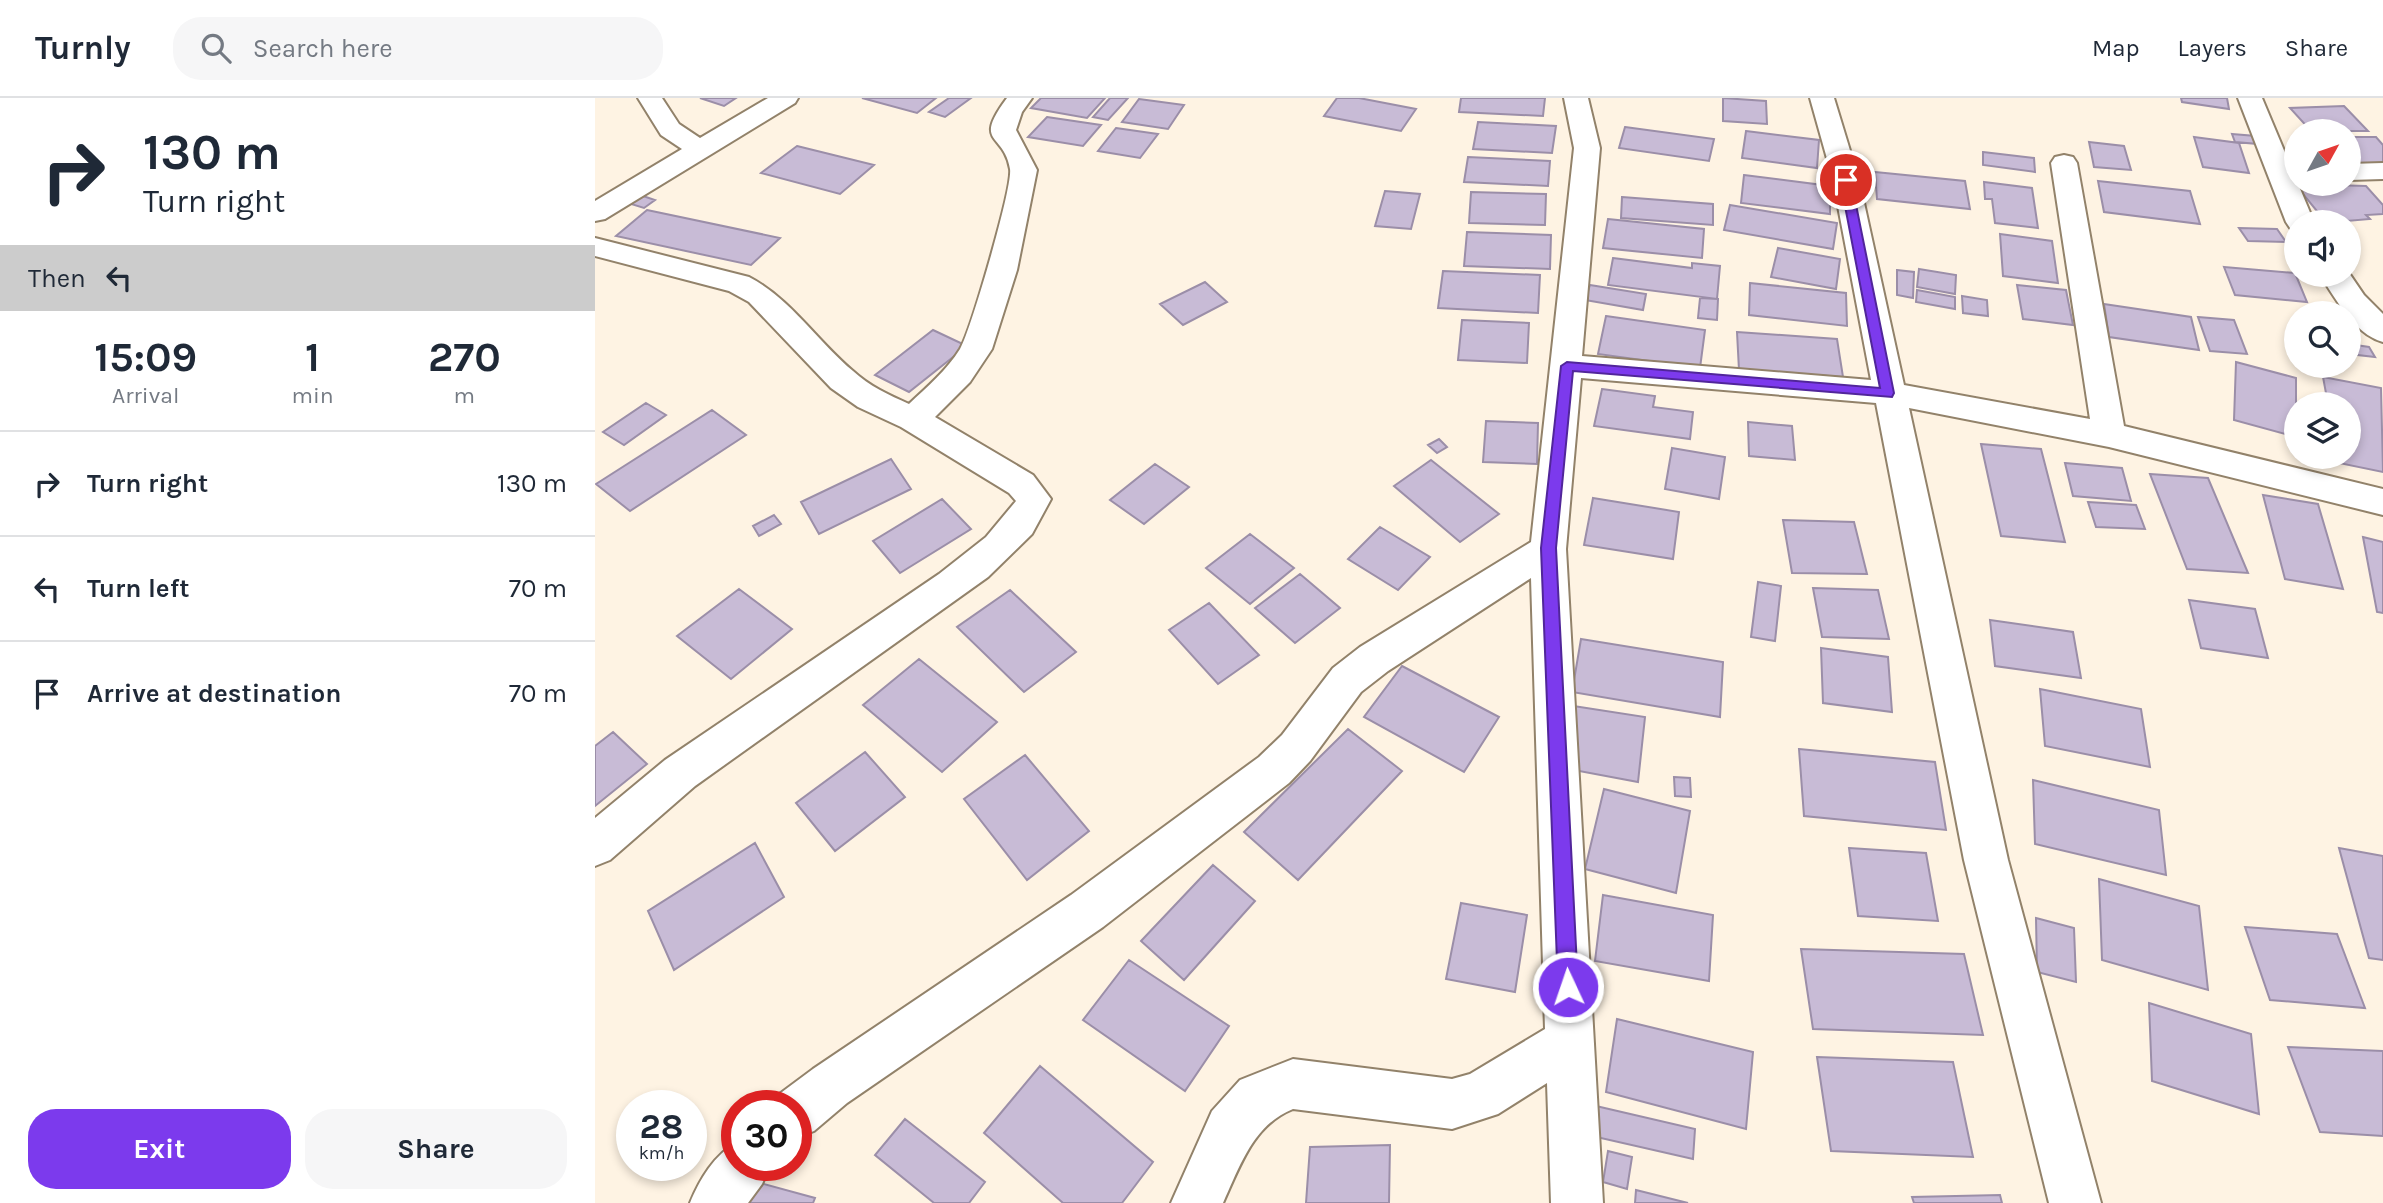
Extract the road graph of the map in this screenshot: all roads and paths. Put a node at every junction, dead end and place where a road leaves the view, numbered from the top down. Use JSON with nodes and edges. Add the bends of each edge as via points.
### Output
{"nodes":[{"id":1,"x":650,"y":98,"type":"edge"},
{"id":2,"x":786,"y":98,"type":"edge"},
{"id":3,"x":1020,"y":98,"type":"edge"},
{"id":4,"x":1576,"y":98,"type":"edge"},
{"id":5,"x":1822,"y":98,"type":"edge"},
{"id":6,"x":2250,"y":98,"type":"edge"},
{"id":7,"x":702,"y":149,"type":"junction"},
{"id":8,"x":2064,"y":163,"type":"dead end"},
{"id":9,"x":2284,"y":166,"type":"edge"},
{"id":10,"x":2383,"y":171,"type":"edge"},
{"id":11,"x":2361,"y":172,"type":"edge"},
{"id":12,"x":595,"y":213,"type":"edge"},
{"id":13,"x":595,"y":247,"type":"edge"},
{"id":14,"x":2343,"y":287,"type":"edge"},
{"id":15,"x":2383,"y":332,"type":"edge"},
{"id":16,"x":1567,"y":366,"type":"junction"},
{"id":17,"x":1888,"y":393,"type":"junction"},
{"id":18,"x":913,"y":419,"type":"junction"},
{"id":19,"x":2109,"y":435,"type":"junction"},
{"id":20,"x":2383,"y":502,"type":"edge"},
{"id":21,"x":1548,"y":548,"type":"junction"},
{"id":22,"x":595,"y":845,"type":"edge"},
{"id":23,"x":1570,"y":1042,"type":"junction"},
{"id":24,"x":812,"y":1100,"type":"edge"},
{"id":25,"x":733,"y":1181,"type":"edge"},
{"id":26,"x":716,"y":1203,"type":"edge"},
{"id":27,"x":1198,"y":1203,"type":"edge"},
{"id":28,"x":1577,"y":1203,"type":"edge"},
{"id":29,"x":2075,"y":1203,"type":"edge"}],
"edges":[{"from":1,"to":7,"type":"street","via":[[678,139]]},
{"from":2,"to":7,"type":"street"},
{"from":3,"to":18,"type":"street","via":[[1003,124],[1003,135],[1024,170],[986,323],[959,374]]},
{"from":4,"to":16,"type":"street","via":[[1587,148]]},
{"from":5,"to":17,"type":"street","via":[[1846,180]]},
{"from":6,"to":9,"type":"street"},
{"from":7,"to":12,"type":"street"},
{"from":8,"to":19,"type":"street"},
{"from":10,"to":11,"type":"street"},
{"from":13,"to":18,"type":"street","via":[[739,284],[760,295],[842,380],[869,399]]},
{"from":14,"to":15,"type":"street"},
{"from":16,"to":17,"type":"street"},
{"from":16,"to":21,"type":"street"},
{"from":17,"to":19,"type":"street"},
{"from":17,"to":29,"type":"street","via":[[1986,860]]},
{"from":18,"to":22,"type":"street","via":[[1021,484],[1034,499],[1027,518],[952,585],[680,774]]},
{"from":19,"to":20,"type":"street"},
{"from":21,"to":23,"type":"street"},
{"from":21,"to":24,"type":"street","via":[[1374,659],[1347,680],[1274,770],[1087,911]]},
{"from":23,"to":27,"type":"street","via":[[1480,1096],[1453,1104],[1293,1084],[1258,1098],[1230,1129]]},
{"from":23,"to":28,"type":"street"},
{"from":25,"to":26,"type":"street"}]}
